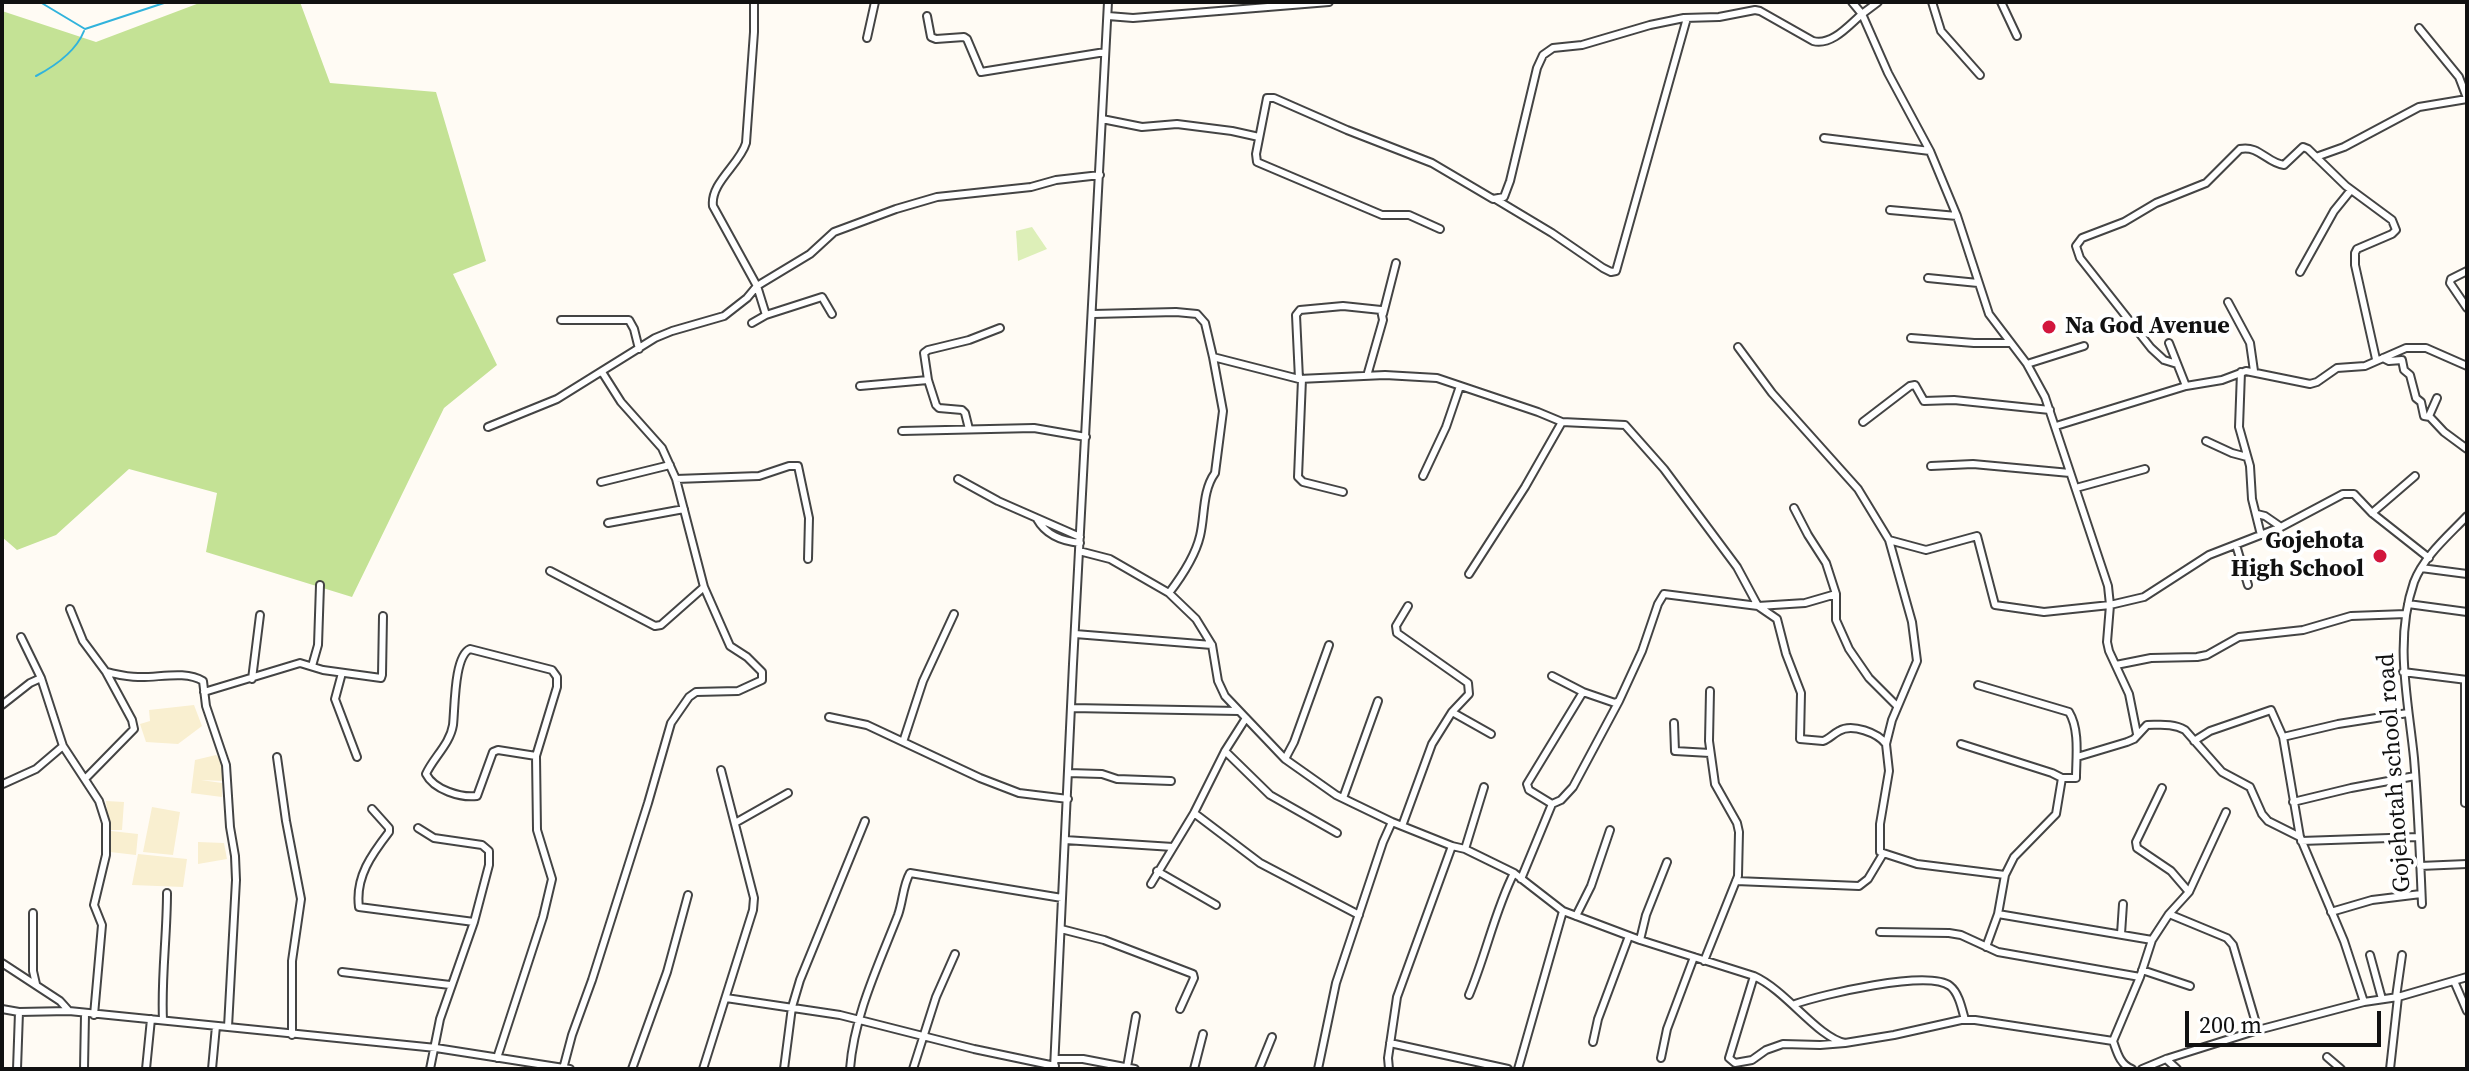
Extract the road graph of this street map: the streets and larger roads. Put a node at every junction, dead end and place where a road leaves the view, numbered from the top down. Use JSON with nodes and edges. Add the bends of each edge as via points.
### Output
{"nodes":[{"id":1,"x":754,"y":2,"type":"edge"},
{"id":2,"x":875,"y":2,"type":"edge"},
{"id":3,"x":1108,"y":2,"type":"edge"},
{"id":4,"x":1329,"y":2,"type":"edge"},
{"id":5,"x":1852,"y":2,"type":"edge"},
{"id":6,"x":1878,"y":2,"type":"edge"},
{"id":7,"x":1932,"y":2,"type":"edge"},
{"id":8,"x":2001,"y":2,"type":"edge"},
{"id":9,"x":1862,"y":14,"type":"junction"},
{"id":10,"x":927,"y":16,"type":"dead end"},
{"id":11,"x":1108,"y":16,"type":"junction"},
{"id":12,"x":1687,"y":18,"type":"junction"},
{"id":13,"x":2419,"y":28,"type":"dead end"},
{"id":14,"x":2017,"y":36,"type":"dead end"},
{"id":15,"x":867,"y":38,"type":"dead end"},
{"id":16,"x":1105,"y":52,"type":"junction"},
{"id":17,"x":1980,"y":75,"type":"dead end"},
{"id":18,"x":2467,"y":98,"type":"edge"},
{"id":19,"x":1102,"y":119,"type":"junction"},
{"id":20,"x":1259,"y":137,"type":"junction"},
{"id":21,"x":1824,"y":138,"type":"dead end"},
{"id":22,"x":1930,"y":151,"type":"junction"},
{"id":23,"x":2316,"y":157,"type":"junction"},
{"id":24,"x":1100,"y":175,"type":"junction"},
{"id":25,"x":2351,"y":190,"type":"junction"},
{"id":26,"x":1496,"y":199,"type":"junction"},
{"id":27,"x":1890,"y":210,"type":"dead end"},
{"id":28,"x":1957,"y":216,"type":"junction"},
{"id":29,"x":1440,"y":229,"type":"dead end"},
{"id":30,"x":1396,"y":263,"type":"dead end"},
{"id":31,"x":2467,"y":271,"type":"edge"},
{"id":32,"x":2300,"y":272,"type":"dead end"},
{"id":33,"x":1928,"y":278,"type":"dead end"},
{"id":34,"x":1978,"y":283,"type":"junction"},
{"id":35,"x":757,"y":286,"type":"junction"},
{"id":36,"x":2228,"y":302,"type":"dead end"},
{"id":37,"x":2467,"y":308,"type":"edge"},
{"id":38,"x":832,"y":314,"type":"dead end"},
{"id":39,"x":1093,"y":314,"type":"junction"},
{"id":40,"x":766,"y":315,"type":"junction"},
{"id":41,"x":1383,"y":315,"type":"junction"},
{"id":42,"x":561,"y":320,"type":"dead end"},
{"id":43,"x":752,"y":323,"type":"dead end"},
{"id":44,"x":1000,"y":328,"type":"dead end"},
{"id":45,"x":1911,"y":338,"type":"dead end"},
{"id":46,"x":2010,"y":343,"type":"junction"},
{"id":47,"x":2169,"y":343,"type":"dead end"},
{"id":48,"x":2084,"y":346,"type":"dead end"},
{"id":49,"x":1738,"y":347,"type":"dead end"},
{"id":50,"x":639,"y":349,"type":"junction"},
{"id":51,"x":1213,"y":357,"type":"junction"},
{"id":52,"x":2380,"y":358,"type":"junction"},
{"id":53,"x":2027,"y":364,"type":"junction"},
{"id":54,"x":2177,"y":364,"type":"junction"},
{"id":55,"x":2467,"y":366,"type":"edge"},
{"id":56,"x":2254,"y":371,"type":"junction"},
{"id":57,"x":602,"y":372,"type":"junction"},
{"id":58,"x":2241,"y":372,"type":"junction"},
{"id":59,"x":1367,"y":376,"type":"junction"},
{"id":60,"x":1301,"y":379,"type":"junction"},
{"id":61,"x":928,"y":380,"type":"junction"},
{"id":62,"x":860,"y":386,"type":"dead end"},
{"id":63,"x":1460,"y":386,"type":"junction"},
{"id":64,"x":2186,"y":386,"type":"junction"},
{"id":65,"x":2437,"y":398,"type":"dead end"},
{"id":66,"x":2050,"y":410,"type":"junction"},
{"id":67,"x":2430,"y":417,"type":"junction"},
{"id":68,"x":1562,"y":422,"type":"junction"},
{"id":69,"x":1863,"y":422,"type":"dead end"},
{"id":70,"x":2056,"y":426,"type":"junction"},
{"id":71,"x":488,"y":427,"type":"dead end"},
{"id":72,"x":969,"y":429,"type":"junction"},
{"id":73,"x":902,"y":431,"type":"dead end"},
{"id":74,"x":1086,"y":437,"type":"junction"},
{"id":75,"x":2206,"y":441,"type":"dead end"},
{"id":76,"x":2467,"y":449,"type":"edge"},
{"id":77,"x":2247,"y":457,"type":"junction"},
{"id":78,"x":670,"y":465,"type":"junction"},
{"id":79,"x":1931,"y":466,"type":"dead end"},
{"id":80,"x":2145,"y":469,"type":"dead end"},
{"id":81,"x":2070,"y":473,"type":"junction"},
{"id":82,"x":1423,"y":476,"type":"dead end"},
{"id":83,"x":2415,"y":476,"type":"dead end"},
{"id":84,"x":676,"y":479,"type":"junction"},
{"id":85,"x":958,"y":479,"type":"dead end"},
{"id":86,"x":601,"y":482,"type":"dead end"},
{"id":87,"x":2076,"y":488,"type":"junction"},
{"id":88,"x":1343,"y":492,"type":"dead end"},
{"id":89,"x":1794,"y":508,"type":"dead end"},
{"id":90,"x":684,"y":509,"type":"junction"},
{"id":91,"x":2372,"y":513,"type":"junction"},
{"id":92,"x":2257,"y":514,"type":"junction"},
{"id":93,"x":2467,"y":516,"type":"edge"},
{"id":94,"x":608,"y":523,"type":"dead end"},
{"id":95,"x":2281,"y":527,"type":"junction"},
{"id":96,"x":2261,"y":535,"type":"junction"},
{"id":97,"x":1889,"y":540,"type":"junction"},
{"id":98,"x":1080,"y":544,"type":"junction"},
{"id":99,"x":2236,"y":545,"type":"junction"},
{"id":100,"x":2429,"y":558,"type":"junction"},
{"id":101,"x":808,"y":559,"type":"dead end"},
{"id":102,"x":2421,"y":568,"type":"junction"},
{"id":103,"x":550,"y":571,"type":"dead end"},
{"id":104,"x":1469,"y":574,"type":"dead end"},
{"id":105,"x":2467,"y":574,"type":"edge"},
{"id":106,"x":320,"y":585,"type":"dead end"},
{"id":107,"x":2248,"y":585,"type":"dead end"},
{"id":108,"x":704,"y":587,"type":"junction"},
{"id":109,"x":1169,"y":593,"type":"junction"},
{"id":110,"x":1836,"y":594,"type":"junction"},
{"id":111,"x":2408,"y":604,"type":"junction"},
{"id":112,"x":2110,"y":605,"type":"junction"},
{"id":113,"x":1408,"y":606,"type":"dead end"},
{"id":114,"x":1758,"y":606,"type":"junction"},
{"id":115,"x":70,"y":609,"type":"dead end"},
{"id":116,"x":2467,"y":612,"type":"edge"},
{"id":117,"x":954,"y":614,"type":"dead end"},
{"id":118,"x":2406,"y":614,"type":"junction"},
{"id":119,"x":260,"y":615,"type":"dead end"},
{"id":120,"x":383,"y":616,"type":"dead end"},
{"id":121,"x":1075,"y":634,"type":"junction"},
{"id":122,"x":21,"y":637,"type":"dead end"},
{"id":123,"x":1212,"y":645,"type":"junction"},
{"id":124,"x":1329,"y":645,"type":"dead end"},
{"id":125,"x":2116,"y":665,"type":"junction"},
{"id":126,"x":312,"y":666,"type":"junction"},
{"id":127,"x":106,"y":672,"type":"junction"},
{"id":128,"x":2403,"y":672,"type":"junction"},
{"id":129,"x":342,"y":673,"type":"junction"},
{"id":130,"x":1552,"y":676,"type":"dead end"},
{"id":131,"x":41,"y":678,"type":"junction"},
{"id":132,"x":252,"y":679,"type":"junction"},
{"id":133,"x":2466,"y":680,"type":"edge"},
{"id":134,"x":1978,"y":685,"type":"dead end"},
{"id":135,"x":1710,"y":691,"type":"dead end"},
{"id":136,"x":204,"y":692,"type":"junction"},
{"id":137,"x":1583,"y":692,"type":"junction"},
{"id":138,"x":1378,"y":701,"type":"dead end"},
{"id":139,"x":1619,"y":701,"type":"junction"},
{"id":140,"x":2,"y":705,"type":"edge"},
{"id":141,"x":1897,"y":706,"type":"junction"},
{"id":142,"x":1071,"y":708,"type":"junction"},
{"id":143,"x":1239,"y":711,"type":"junction"},
{"id":144,"x":1452,"y":712,"type":"junction"},
{"id":145,"x":2408,"y":713,"type":"junction"},
{"id":146,"x":829,"y":717,"type":"dead end"},
{"id":147,"x":1246,"y":718,"type":"junction"},
{"id":148,"x":1674,"y":723,"type":"dead end"},
{"id":149,"x":1491,"y":734,"type":"dead end"},
{"id":150,"x":2137,"y":734,"type":"junction"},
{"id":151,"x":2283,"y":737,"type":"junction"},
{"id":152,"x":2194,"y":741,"type":"junction"},
{"id":153,"x":903,"y":742,"type":"junction"},
{"id":154,"x":1886,"y":744,"type":"junction"},
{"id":155,"x":1961,"y":744,"type":"dead end"},
{"id":156,"x":63,"y":746,"type":"junction"},
{"id":157,"x":1225,"y":751,"type":"junction"},
{"id":158,"x":1710,"y":753,"type":"junction"},
{"id":159,"x":536,"y":756,"type":"junction"},
{"id":160,"x":277,"y":757,"type":"dead end"},
{"id":161,"x":357,"y":757,"type":"dead end"},
{"id":162,"x":2077,"y":757,"type":"junction"},
{"id":163,"x":1285,"y":759,"type":"junction"},
{"id":164,"x":721,"y":770,"type":"dead end"},
{"id":165,"x":1068,"y":773,"type":"junction"},
{"id":166,"x":2415,"y":776,"type":"junction"},
{"id":167,"x":2062,"y":778,"type":"junction"},
{"id":168,"x":85,"y":779,"type":"junction"},
{"id":169,"x":1171,"y":781,"type":"dead end"},
{"id":170,"x":3,"y":784,"type":"edge"},
{"id":171,"x":1484,"y":787,"type":"dead end"},
{"id":172,"x":2162,"y":788,"type":"dead end"},
{"id":173,"x":788,"y":793,"type":"dead end"},
{"id":174,"x":1343,"y":798,"type":"junction"},
{"id":175,"x":1068,"y":799,"type":"junction"},
{"id":176,"x":2293,"y":802,"type":"junction"},
{"id":177,"x":2465,"y":803,"type":"dead end"},
{"id":178,"x":1552,"y":804,"type":"junction"},
{"id":179,"x":372,"y":809,"type":"dead end"},
{"id":180,"x":2226,"y":812,"type":"dead end"},
{"id":181,"x":1194,"y":813,"type":"junction"},
{"id":182,"x":865,"y":821,"type":"dead end"},
{"id":183,"x":1392,"y":822,"type":"junction"},
{"id":184,"x":735,"y":823,"type":"junction"},
{"id":185,"x":1402,"y":826,"type":"junction"},
{"id":186,"x":418,"y":828,"type":"dead end"},
{"id":187,"x":1610,"y":830,"type":"dead end"},
{"id":188,"x":1337,"y":833,"type":"dead end"},
{"id":189,"x":2419,"y":837,"type":"junction"},
{"id":190,"x":2300,"y":839,"type":"junction"},
{"id":191,"x":1065,"y":840,"type":"junction"},
{"id":192,"x":1452,"y":846,"type":"junction"},
{"id":193,"x":1173,"y":847,"type":"junction"},
{"id":194,"x":1465,"y":849,"type":"junction"},
{"id":195,"x":1883,"y":854,"type":"junction"},
{"id":196,"x":1667,"y":862,"type":"dead end"},
{"id":197,"x":2467,"y":864,"type":"edge"},
{"id":198,"x":2420,"y":866,"type":"junction"},
{"id":199,"x":1157,"y":871,"type":"junction"},
{"id":200,"x":1514,"y":873,"type":"junction"},
{"id":201,"x":2005,"y":875,"type":"junction"},
{"id":202,"x":1521,"y":879,"type":"junction"},
{"id":203,"x":1736,"y":881,"type":"junction"},
{"id":204,"x":1151,"y":884,"type":"dead end"},
{"id":205,"x":2189,"y":892,"type":"junction"},
{"id":206,"x":167,"y":893,"type":"dead end"},
{"id":207,"x":2421,"y":894,"type":"junction"},
{"id":208,"x":688,"y":895,"type":"dead end"},
{"id":209,"x":1062,"y":898,"type":"junction"},
{"id":210,"x":2123,"y":904,"type":"dead end"},
{"id":211,"x":2422,"y":904,"type":"dead end"},
{"id":212,"x":1216,"y":905,"type":"dead end"},
{"id":213,"x":1563,"y":911,"type":"junction"},
{"id":214,"x":2331,"y":912,"type":"junction"},
{"id":215,"x":33,"y":913,"type":"dead end"},
{"id":216,"x":1998,"y":914,"type":"junction"},
{"id":217,"x":2169,"y":914,"type":"junction"},
{"id":218,"x":1359,"y":915,"type":"junction"},
{"id":219,"x":1576,"y":916,"type":"junction"},
{"id":220,"x":474,"y":922,"type":"junction"},
{"id":221,"x":1061,"y":929,"type":"junction"},
{"id":222,"x":1880,"y":932,"type":"dead end"},
{"id":223,"x":2121,"y":934,"type":"junction"},
{"id":224,"x":1629,"y":936,"type":"junction"},
{"id":225,"x":1640,"y":940,"type":"junction"},
{"id":226,"x":2152,"y":940,"type":"junction"},
{"id":227,"x":1986,"y":947,"type":"junction"},
{"id":228,"x":955,"y":954,"type":"dead end"},
{"id":229,"x":2370,"y":955,"type":"dead end"},
{"id":230,"x":2402,"y":955,"type":"dead end"},
{"id":231,"x":1694,"y":957,"type":"junction"},
{"id":232,"x":1704,"y":961,"type":"junction"},
{"id":233,"x":2,"y":963,"type":"edge"},
{"id":234,"x":342,"y":972,"type":"dead end"},
{"id":235,"x":2141,"y":973,"type":"junction"},
{"id":236,"x":1754,"y":976,"type":"junction"},
{"id":237,"x":2467,"y":977,"type":"edge"},
{"id":238,"x":2454,"y":981,"type":"junction"},
{"id":239,"x":36,"y":984,"type":"junction"},
{"id":240,"x":450,"y":985,"type":"junction"},
{"id":241,"x":2190,"y":986,"type":"dead end"},
{"id":242,"x":1469,"y":995,"type":"dead end"},
{"id":243,"x":2397,"y":997,"type":"junction"},
{"id":244,"x":726,"y":998,"type":"junction"},
{"id":245,"x":2382,"y":999,"type":"junction"},
{"id":246,"x":2364,"y":1002,"type":"junction"},
{"id":247,"x":1795,"y":1004,"type":"junction"},
{"id":248,"x":792,"y":1007,"type":"junction"},
{"id":249,"x":2,"y":1009,"type":"edge"},
{"id":250,"x":1180,"y":1009,"type":"dead end"},
{"id":251,"x":69,"y":1011,"type":"junction"},
{"id":252,"x":2467,"y":1011,"type":"edge"},
{"id":253,"x":19,"y":1012,"type":"junction"},
{"id":254,"x":85,"y":1014,"type":"junction"},
{"id":255,"x":94,"y":1015,"type":"junction"},
{"id":256,"x":1136,"y":1016,"type":"dead end"},
{"id":257,"x":151,"y":1019,"type":"junction"},
{"id":258,"x":163,"y":1020,"type":"junction"},
{"id":259,"x":859,"y":1020,"type":"junction"},
{"id":260,"x":1965,"y":1020,"type":"junction"},
{"id":261,"x":216,"y":1026,"type":"junction"},
{"id":262,"x":228,"y":1027,"type":"junction"},
{"id":263,"x":2258,"y":1030,"type":"junction"},
{"id":264,"x":1203,"y":1034,"type":"dead end"},
{"id":265,"x":292,"y":1035,"type":"junction"},
{"id":266,"x":923,"y":1036,"type":"junction"},
{"id":267,"x":1272,"y":1037,"type":"dead end"},
{"id":268,"x":2113,"y":1041,"type":"junction"},
{"id":269,"x":1593,"y":1042,"type":"dead end"},
{"id":270,"x":1390,"y":1043,"type":"junction"},
{"id":271,"x":1845,"y":1043,"type":"junction"},
{"id":272,"x":436,"y":1048,"type":"junction"},
{"id":273,"x":2327,"y":1057,"type":"dead end"},
{"id":274,"x":1661,"y":1058,"type":"dead end"},
{"id":275,"x":498,"y":1059,"type":"junction"},
{"id":276,"x":2166,"y":1059,"type":"junction"},
{"id":277,"x":1055,"y":1065,"type":"edge"},
{"id":278,"x":1127,"y":1067,"type":"edge"},
{"id":279,"x":565,"y":1068,"type":"edge"},
{"id":280,"x":17,"y":1069,"type":"edge"},
{"id":281,"x":84,"y":1069,"type":"edge"},
{"id":282,"x":146,"y":1069,"type":"edge"},
{"id":283,"x":212,"y":1069,"type":"edge"},
{"id":284,"x":430,"y":1069,"type":"edge"},
{"id":285,"x":498,"y":1069,"type":"edge"},
{"id":286,"x":632,"y":1069,"type":"edge"},
{"id":287,"x":703,"y":1069,"type":"edge"},
{"id":288,"x":784,"y":1069,"type":"edge"},
{"id":289,"x":850,"y":1069,"type":"edge"},
{"id":290,"x":913,"y":1069,"type":"edge"},
{"id":291,"x":1135,"y":1069,"type":"edge"},
{"id":292,"x":1194,"y":1069,"type":"edge"},
{"id":293,"x":1259,"y":1069,"type":"edge"},
{"id":294,"x":1318,"y":1069,"type":"edge"},
{"id":295,"x":1389,"y":1069,"type":"edge"},
{"id":296,"x":1508,"y":1069,"type":"edge"},
{"id":297,"x":1518,"y":1069,"type":"edge"},
{"id":298,"x":2132,"y":1069,"type":"edge"},
{"id":299,"x":2142,"y":1069,"type":"edge"},
{"id":300,"x":2177,"y":1069,"type":"edge"},
{"id":301,"x":2341,"y":1069,"type":"edge"},
{"id":302,"x":2390,"y":1069,"type":"edge"}],
"edges":[{"from":1,"to":35,"type":"street","via":[[746,143],[712,199]]},
{"from":2,"to":15,"type":"street"},
{"from":3,"to":11,"type":"street"},
{"from":4,"to":11,"type":"street"},
{"from":5,"to":9,"type":"street"},
{"from":6,"to":9,"type":"street"},
{"from":7,"to":17,"type":"street","via":[[1941,31]]},
{"from":8,"to":14,"type":"street"},
{"from":9,"to":12,"type":"street","via":[[1820,43],[1760,11]]},
{"from":9,"to":22,"type":"street"},
{"from":10,"to":16,"type":"street","via":[[931,37],[967,39],[981,72]]},
{"from":11,"to":16,"type":"street"},
{"from":12,"to":26,"type":"street","via":[[1553,48],[1543,55],[1510,181],[1504,197]]},
{"from":12,"to":26,"type":"street","via":[[1616,271],[1603,268]]},
{"from":13,"to":18,"type":"street","via":[[2459,77]]},
{"from":16,"to":19,"type":"street"},
{"from":18,"to":23,"type":"street","via":[[2419,107]]},
{"from":19,"to":20,"type":"street"},
{"from":19,"to":24,"type":"street"},
{"from":20,"to":26,"type":"street","via":[[1264,102],[1274,98],[1432,163]]},
{"from":20,"to":29,"type":"street","via":[[1257,162],[1382,215],[1409,215]]},
{"from":21,"to":22,"type":"street"},
{"from":22,"to":28,"type":"street"},
{"from":23,"to":25,"type":"street"},
{"from":23,"to":54,"type":"street","via":[[2303,147],[2279,165],[2254,149],[2240,149],[2206,183],[2082,238],[2076,246],[2158,356]]},
{"from":24,"to":35,"type":"street","via":[[937,197],[896,209],[834,232],[810,254]]},
{"from":24,"to":39,"type":"street"},
{"from":25,"to":32,"type":"street"},
{"from":25,"to":52,"type":"street","via":[[2396,225],[2392,234],[2355,253]]},
{"from":27,"to":28,"type":"street"},
{"from":28,"to":34,"type":"street"},
{"from":30,"to":41,"type":"street"},
{"from":31,"to":37,"type":"street","via":[[2450,283]]},
{"from":33,"to":34,"type":"street"},
{"from":34,"to":46,"type":"street","via":[[1989,314]]},
{"from":35,"to":40,"type":"street"},
{"from":35,"to":50,"type":"street","via":[[724,316],[672,331]]},
{"from":36,"to":56,"type":"street","via":[[2250,343]]},
{"from":38,"to":40,"type":"street","via":[[822,297]]},
{"from":39,"to":51,"type":"street","via":[[1197,314],[1205,323]]},
{"from":39,"to":74,"type":"street"},
{"from":40,"to":43,"type":"street"},
{"from":41,"to":59,"type":"street"},
{"from":41,"to":60,"type":"street","via":[[1378,308],[1343,306],[1298,312]]},
{"from":42,"to":50,"type":"street","via":[[629,320]]},
{"from":44,"to":61,"type":"street","via":[[928,350]]},
{"from":45,"to":46,"type":"street"},
{"from":46,"to":53,"type":"street"},
{"from":47,"to":54,"type":"street"},
{"from":48,"to":53,"type":"street"},
{"from":49,"to":97,"type":"street","via":[[1858,489]]},
{"from":50,"to":57,"type":"street"},
{"from":51,"to":60,"type":"street"},
{"from":51,"to":109,"type":"street","via":[[1223,411],[1215,473],[1193,557]]},
{"from":52,"to":55,"type":"street","via":[[2406,348],[2426,348]]},
{"from":52,"to":56,"type":"street","via":[[2365,366],[2337,368],[2310,384]]},
{"from":52,"to":67,"type":"street","via":[[2402,360],[2424,416]]},
{"from":53,"to":66,"type":"street"},
{"from":54,"to":64,"type":"street"},
{"from":56,"to":58,"type":"street"},
{"from":57,"to":71,"type":"street","via":[[557,399]]},
{"from":57,"to":78,"type":"street"},
{"from":58,"to":64,"type":"street"},
{"from":58,"to":77,"type":"street","via":[[2239,427]]},
{"from":59,"to":60,"type":"street"},
{"from":59,"to":63,"type":"street","via":[[1437,378]]},
{"from":60,"to":88,"type":"street","via":[[1298,477]]},
{"from":61,"to":62,"type":"street"},
{"from":61,"to":72,"type":"street","via":[[936,405],[962,410]]},
{"from":63,"to":68,"type":"street"},
{"from":63,"to":82,"type":"street"},
{"from":64,"to":70,"type":"street"},
{"from":65,"to":67,"type":"street"},
{"from":66,"to":69,"type":"street","via":[[1924,401],[1915,385]]},
{"from":66,"to":70,"type":"street"},
{"from":67,"to":76,"type":"street"},
{"from":68,"to":104,"type":"street"},
{"from":68,"to":114,"type":"street","via":[[1625,425],[1737,567]]},
{"from":70,"to":81,"type":"street"},
{"from":72,"to":73,"type":"street"},
{"from":72,"to":74,"type":"street","via":[[1034,428]]},
{"from":74,"to":98,"type":"street"},
{"from":75,"to":77,"type":"street"},
{"from":77,"to":92,"type":"street"},
{"from":78,"to":84,"type":"street"},
{"from":78,"to":86,"type":"street"},
{"from":79,"to":81,"type":"street","via":[[1973,464]]},
{"from":80,"to":87,"type":"street"},
{"from":81,"to":87,"type":"street"},
{"from":83,"to":91,"type":"street"},
{"from":84,"to":90,"type":"street"},
{"from":84,"to":101,"type":"street","via":[[759,476],[798,466],[809,518]]},
{"from":85,"to":98,"type":"street","via":[[1036,517],[1051,535]]},
{"from":87,"to":112,"type":"street"},
{"from":89,"to":110,"type":"street","via":[[1826,563]]},
{"from":90,"to":94,"type":"street"},
{"from":90,"to":108,"type":"street"},
{"from":91,"to":95,"type":"street","via":[[2354,494],[2343,494]]},
{"from":91,"to":100,"type":"street"},
{"from":92,"to":95,"type":"street"},
{"from":92,"to":96,"type":"street"},
{"from":93,"to":100,"type":"street","name":"Gojehotah school road"},
{"from":95,"to":96,"type":"street"},
{"from":96,"to":99,"type":"street"},
{"from":97,"to":112,"type":"street","via":[[1926,550],[1977,536],[1995,605],[2044,612]]},
{"from":97,"to":141,"type":"street","via":[[1917,661]]},
{"from":98,"to":109,"type":"street"},
{"from":98,"to":121,"type":"street"},
{"from":99,"to":107,"type":"street"},
{"from":99,"to":112,"type":"street","via":[[2209,555],[2144,597]]},
{"from":100,"to":102,"type":"street","name":"Gojehotah school road"},
{"from":102,"to":105,"type":"street"},
{"from":102,"to":111,"type":"street","name":"Gojehotah school road"},
{"from":103,"to":108,"type":"street","via":[[655,626]]},
{"from":106,"to":126,"type":"street"},
{"from":108,"to":279,"type":"street","via":[[730,646],[758,667],[762,680],[738,691],[696,692],[671,723]]},
{"from":109,"to":123,"type":"street","via":[[1196,619]]},
{"from":110,"to":114,"type":"street","via":[[1805,603]]},
{"from":110,"to":141,"type":"street","via":[[1836,620],[1849,649]]},
{"from":111,"to":116,"type":"street"},
{"from":111,"to":118,"type":"street","name":"Gojehotah school road"},
{"from":112,"to":125,"type":"street","via":[[2107,642]]},
{"from":113,"to":144,"type":"street","via":[[1397,633],[1468,683],[1469,694]]},
{"from":114,"to":139,"type":"street","via":[[1662,595]]},
{"from":114,"to":154,"type":"street","via":[[1777,619],[1801,693],[1800,739],[1826,741],[1848,728],[1872,733]]},
{"from":115,"to":127,"type":"street","via":[[83,641]]},
{"from":117,"to":153,"type":"street"},
{"from":118,"to":125,"type":"street","via":[[2351,616],[2303,630],[2239,637],[2207,655]]},
{"from":118,"to":128,"type":"street","name":"Gojehotah school road"},
{"from":119,"to":132,"type":"street"},
{"from":120,"to":129,"type":"street","via":[[381,678]]},
{"from":121,"to":123,"type":"street"},
{"from":121,"to":142,"type":"street"},
{"from":122,"to":131,"type":"street"},
{"from":123,"to":143,"type":"street","via":[[1218,681]]},
{"from":124,"to":163,"type":"street"},
{"from":125,"to":150,"type":"street"},
{"from":126,"to":129,"type":"street"},
{"from":126,"to":132,"type":"street","via":[[294,663]]},
{"from":127,"to":136,"type":"street","via":[[198,678]]},
{"from":127,"to":168,"type":"street","via":[[134,729]]},
{"from":128,"to":133,"type":"street"},
{"from":128,"to":145,"type":"street","name":"Gojehotah school road"},
{"from":129,"to":161,"type":"street","via":[[336,706]]},
{"from":130,"to":137,"type":"street"},
{"from":131,"to":140,"type":"street"},
{"from":131,"to":156,"type":"street"},
{"from":132,"to":136,"type":"street"},
{"from":133,"to":177,"type":"street"},
{"from":134,"to":162,"type":"street","via":[[2069,712]]},
{"from":135,"to":158,"type":"street"},
{"from":136,"to":262,"type":"street","via":[[226,765],[235,856]]},
{"from":137,"to":139,"type":"street"},
{"from":137,"to":178,"type":"street","via":[[1527,784]]},
{"from":138,"to":174,"type":"street"},
{"from":139,"to":178,"type":"street","via":[[1573,787]]},
{"from":141,"to":154,"type":"street"},
{"from":142,"to":143,"type":"street"},
{"from":142,"to":165,"type":"street"},
{"from":143,"to":147,"type":"street"},
{"from":144,"to":149,"type":"street"},
{"from":144,"to":185,"type":"street","via":[[1432,744]]},
{"from":145,"to":151,"type":"street"},
{"from":145,"to":166,"type":"street","name":"Gojehotah school road"},
{"from":146,"to":153,"type":"street","via":[[867,725]]},
{"from":147,"to":157,"type":"street"},
{"from":147,"to":163,"type":"street"},
{"from":148,"to":158,"type":"street","via":[[1675,751]]},
{"from":150,"to":152,"type":"street","via":[[2147,725],[2170,724]]},
{"from":150,"to":162,"type":"street","via":[[2118,746]]},
{"from":151,"to":152,"type":"street","via":[[2271,710]]},
{"from":151,"to":176,"type":"street"},
{"from":152,"to":190,"type":"street","via":[[2222,772],[2250,787],[2268,821]]},
{"from":153,"to":175,"type":"street","via":[[1019,793]]},
{"from":154,"to":195,"type":"street","via":[[1889,771],[1879,846]]},
{"from":155,"to":167,"type":"street"},
{"from":156,"to":168,"type":"street"},
{"from":156,"to":170,"type":"street","via":[[36,769]]},
{"from":157,"to":181,"type":"street"},
{"from":157,"to":188,"type":"street","via":[[1270,795]]},
{"from":158,"to":203,"type":"street","via":[[1715,784],[1739,832]]},
{"from":159,"to":159,"type":"street","via":[[493,752],[477,796],[466,797],[429,780],[426,774],[452,732],[465,650],[552,670],[557,677]]},
{"from":159,"to":275,"type":"street","via":[[537,830],[552,879]]},
{"from":160,"to":265,"type":"street","via":[[301,899],[292,961]]},
{"from":162,"to":167,"type":"street","via":[[2076,778]]},
{"from":163,"to":174,"type":"street"},
{"from":164,"to":184,"type":"street"},
{"from":165,"to":169,"type":"street"},
{"from":165,"to":175,"type":"street"},
{"from":166,"to":176,"type":"street"},
{"from":166,"to":189,"type":"street","name":"Gojehotah school road"},
{"from":167,"to":201,"type":"street","via":[[2056,814],[2014,857]]},
{"from":168,"to":255,"type":"street","via":[[103,811],[107,834],[94,905],[102,925]]},
{"from":171,"to":194,"type":"street"},
{"from":172,"to":205,"type":"street","via":[[2137,848],[2171,871]]},
{"from":173,"to":184,"type":"street"},
{"from":174,"to":183,"type":"street"},
{"from":175,"to":191,"type":"street"},
{"from":176,"to":190,"type":"street"},
{"from":178,"to":202,"type":"street"},
{"from":179,"to":220,"type":"street","via":[[389,832],[361,878],[359,907]]},
{"from":180,"to":205,"type":"street"},
{"from":181,"to":193,"type":"street"},
{"from":181,"to":218,"type":"street","via":[[1260,863]]},
{"from":182,"to":248,"type":"street"},
{"from":183,"to":185,"type":"street"},
{"from":183,"to":218,"type":"street"},
{"from":184,"to":244,"type":"street","via":[[754,898]]},
{"from":185,"to":192,"type":"street"},
{"from":186,"to":220,"type":"street","via":[[434,838],[482,845],[489,851]]},
{"from":187,"to":219,"type":"street"},
{"from":189,"to":190,"type":"street"},
{"from":189,"to":198,"type":"street","name":"Gojehotah school road"},
{"from":190,"to":214,"type":"street"},
{"from":191,"to":193,"type":"street"},
{"from":191,"to":209,"type":"street"},
{"from":192,"to":194,"type":"street"},
{"from":192,"to":270,"type":"street","via":[[1402,980]]},
{"from":193,"to":199,"type":"street"},
{"from":194,"to":200,"type":"street"},
{"from":195,"to":201,"type":"street","via":[[1917,864]]},
{"from":195,"to":203,"type":"street","via":[[1859,886]]},
{"from":196,"to":225,"type":"street"},
{"from":197,"to":198,"type":"street"},
{"from":198,"to":207,"type":"street","name":"Gojehotah school road"},
{"from":199,"to":204,"type":"street"},
{"from":199,"to":212,"type":"street"},
{"from":200,"to":202,"type":"street"},
{"from":200,"to":242,"type":"street"},
{"from":201,"to":216,"type":"street"},
{"from":202,"to":213,"type":"street"},
{"from":203,"to":232,"type":"street"},
{"from":205,"to":217,"type":"street"},
{"from":206,"to":258,"type":"street"},
{"from":207,"to":211,"type":"street","name":"Gojehotah school road"},
{"from":207,"to":214,"type":"street"},
{"from":208,"to":286,"type":"street"},
{"from":209,"to":221,"type":"street"},
{"from":209,"to":259,"type":"street","via":[[910,873]]},
{"from":210,"to":223,"type":"street"},
{"from":213,"to":219,"type":"street"},
{"from":213,"to":297,"type":"street"},
{"from":214,"to":246,"type":"street"},
{"from":215,"to":239,"type":"street"},
{"from":216,"to":223,"type":"street"},
{"from":216,"to":227,"type":"street"},
{"from":217,"to":226,"type":"street"},
{"from":217,"to":263,"type":"street","via":[[2233,945]]},
{"from":218,"to":294,"type":"street","via":[[1336,983]]},
{"from":219,"to":224,"type":"street"},
{"from":220,"to":240,"type":"street"},
{"from":221,"to":250,"type":"street","via":[[1193,974]]},
{"from":221,"to":277,"type":"street"},
{"from":222,"to":227,"type":"street","via":[[1949,933]]},
{"from":223,"to":226,"type":"street"},
{"from":224,"to":225,"type":"street"},
{"from":224,"to":269,"type":"street"},
{"from":225,"to":231,"type":"street"},
{"from":226,"to":235,"type":"street"},
{"from":227,"to":235,"type":"street"},
{"from":228,"to":266,"type":"street"},
{"from":229,"to":245,"type":"street"},
{"from":230,"to":243,"type":"street"},
{"from":231,"to":232,"type":"street"},
{"from":231,"to":274,"type":"street"},
{"from":232,"to":236,"type":"street"},
{"from":233,"to":239,"type":"street"},
{"from":234,"to":240,"type":"street"},
{"from":235,"to":241,"type":"street"},
{"from":235,"to":268,"type":"street"},
{"from":236,"to":247,"type":"street"},
{"from":236,"to":271,"type":"street","via":[[1732,1062],[1752,1060],[1783,1044]]},
{"from":237,"to":238,"type":"street"},
{"from":238,"to":243,"type":"street"},
{"from":238,"to":252,"type":"street"},
{"from":239,"to":251,"type":"street"},
{"from":240,"to":272,"type":"street"},
{"from":243,"to":245,"type":"street"},
{"from":243,"to":302,"type":"street"},
{"from":244,"to":248,"type":"street"},
{"from":244,"to":287,"type":"street"},
{"from":245,"to":246,"type":"street"},
{"from":246,"to":263,"type":"street"},
{"from":247,"to":260,"type":"street","via":[[1889,983],[1935,980],[1954,990]]},
{"from":247,"to":271,"type":"street","via":[[1829,1038]]},
{"from":248,"to":259,"type":"street"},
{"from":248,"to":288,"type":"street"},
{"from":249,"to":253,"type":"street"},
{"from":251,"to":253,"type":"street"},
{"from":251,"to":254,"type":"street"},
{"from":253,"to":280,"type":"street"},
{"from":254,"to":255,"type":"street"},
{"from":254,"to":281,"type":"street"},
{"from":255,"to":257,"type":"street"},
{"from":256,"to":278,"type":"street"},
{"from":257,"to":258,"type":"street"},
{"from":257,"to":282,"type":"street"},
{"from":258,"to":261,"type":"street"},
{"from":259,"to":266,"type":"street"},
{"from":259,"to":289,"type":"street"},
{"from":260,"to":268,"type":"street"},
{"from":260,"to":271,"type":"street"},
{"from":261,"to":262,"type":"street"},
{"from":261,"to":283,"type":"street"},
{"from":262,"to":265,"type":"street"},
{"from":263,"to":276,"type":"street"},
{"from":264,"to":292,"type":"street"},
{"from":265,"to":272,"type":"street"},
{"from":266,"to":277,"type":"street"},
{"from":266,"to":290,"type":"street"},
{"from":267,"to":293,"type":"street"},
{"from":268,"to":298,"type":"street","via":[[2119,1057]]},
{"from":270,"to":295,"type":"street"},
{"from":270,"to":296,"type":"street"},
{"from":272,"to":275,"type":"street"},
{"from":272,"to":284,"type":"street"},
{"from":273,"to":301,"type":"street"},
{"from":275,"to":279,"type":"street"},
{"from":275,"to":285,"type":"street"},
{"from":276,"to":299,"type":"street"},
{"from":276,"to":300,"type":"street"},
{"from":277,"to":278,"type":"street","via":[[1083,1059]]},
{"from":278,"to":291,"type":"street"}]}
